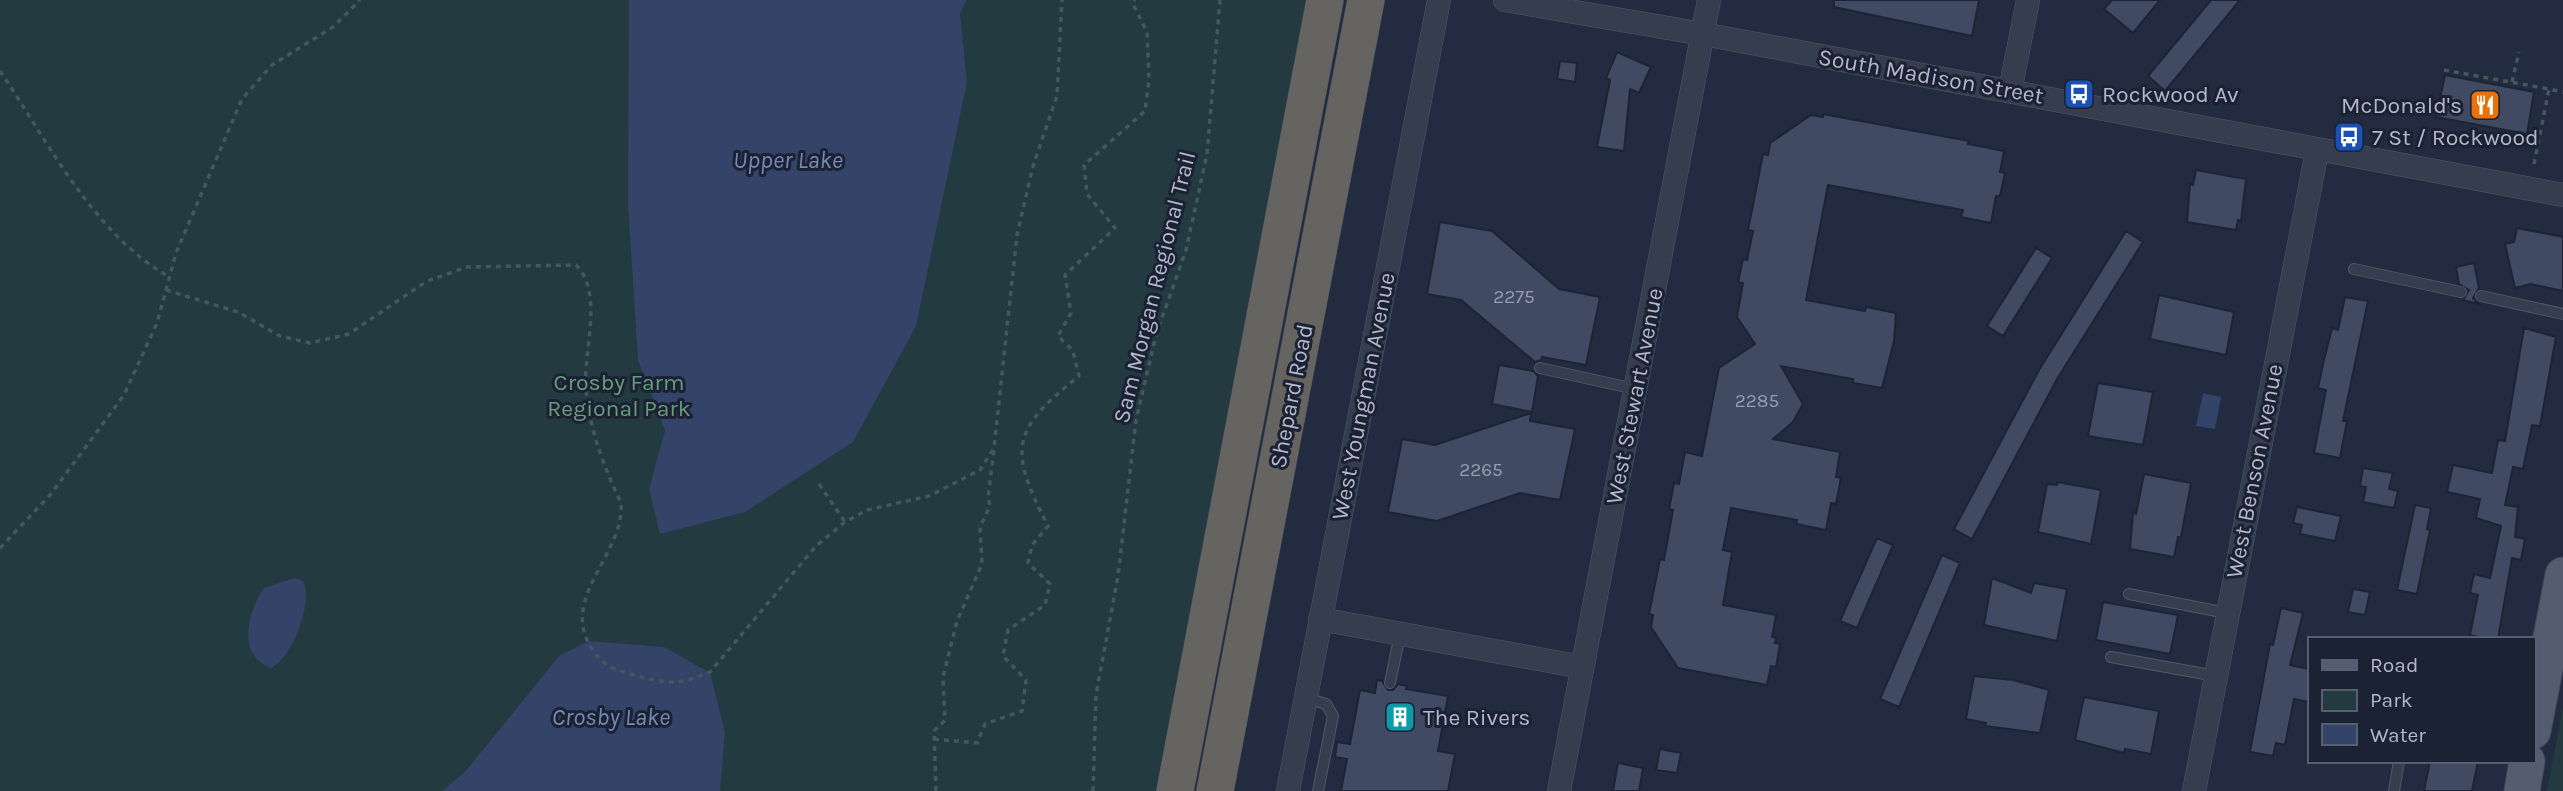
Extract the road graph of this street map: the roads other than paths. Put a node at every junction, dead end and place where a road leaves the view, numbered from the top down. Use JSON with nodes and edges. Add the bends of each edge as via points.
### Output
{"nodes":[{"id":1,"x":1325,"y":0,"type":"edge"},
{"id":2,"x":1366,"y":0,"type":"edge"},
{"id":3,"x":1439,"y":0,"type":"edge"},
{"id":4,"x":1505,"y":0,"type":"edge"},
{"id":5,"x":1709,"y":0,"type":"edge"},
{"id":6,"x":2028,"y":0,"type":"edge"},
{"id":7,"x":1703,"y":34,"type":"junction"},
{"id":8,"x":2010,"y":91,"type":"junction"},
{"id":9,"x":2317,"y":151,"type":"junction"},
{"id":10,"x":2563,"y":195,"type":"edge"},
{"id":11,"x":2354,"y":269,"type":"dead end"},
{"id":12,"x":2461,"y":292,"type":"dead end"},
{"id":13,"x":2481,"y":296,"type":"dead end"},
{"id":14,"x":2563,"y":314,"type":"edge"},
{"id":15,"x":1540,"y":368,"type":"dead end"},
{"id":16,"x":1635,"y":389,"type":"junction"},
{"id":17,"x":2563,"y":575,"type":"edge"},
{"id":18,"x":2129,"y":594,"type":"dead end"},
{"id":19,"x":2227,"y":613,"type":"junction"},
{"id":20,"x":1320,"y":619,"type":"junction"},
{"id":21,"x":1400,"y":634,"type":"junction"},
{"id":22,"x":2111,"y":657,"type":"dead end"},
{"id":23,"x":1582,"y":667,"type":"junction"},
{"id":24,"x":2216,"y":676,"type":"junction"},
{"id":25,"x":1390,"y":683,"type":"dead end"},
{"id":26,"x":1306,"y":698,"type":"junction"},
{"id":27,"x":2535,"y":721,"type":"edge"},
{"id":28,"x":2399,"y":763,"type":"edge"},
{"id":29,"x":2528,"y":763,"type":"edge"},
{"id":30,"x":1175,"y":791,"type":"edge"},
{"id":31,"x":1215,"y":791,"type":"edge"},
{"id":32,"x":1287,"y":791,"type":"edge"},
{"id":33,"x":1318,"y":791,"type":"edge"},
{"id":34,"x":1559,"y":791,"type":"edge"},
{"id":35,"x":2194,"y":791,"type":"edge"},
{"id":36,"x":2394,"y":791,"type":"edge"},
{"id":37,"x":2522,"y":791,"type":"edge"}],
"edges":[{"from":1,"to":30,"type":"highway","name":"Shepard Road"},
{"from":2,"to":31,"type":"highway","name":"Shepard Road"},
{"from":3,"to":20,"type":"street","name":"West Youngman Avenue"},
{"from":4,"to":7,"type":"street","name":"South Madison Street"},
{"from":5,"to":7,"type":"street","name":"West Stewart Avenue"},
{"from":6,"to":8,"type":"street"},
{"from":7,"to":8,"type":"street","name":"South Madison Street"},
{"from":7,"to":16,"type":"street","name":"West Stewart Avenue"},
{"from":8,"to":9,"type":"street","name":"South Madison Street"},
{"from":9,"to":10,"type":"street","name":"South Madison Street"},
{"from":9,"to":19,"type":"street","name":"West Benson Avenue"},
{"from":11,"to":12,"type":"lane"},
{"from":13,"to":14,"type":"lane"},
{"from":15,"to":16,"type":"lane"},
{"from":16,"to":23,"type":"street","name":"West Stewart Avenue"},
{"from":17,"to":27,"type":"main road"},
{"from":18,"to":19,"type":"lane"},
{"from":19,"to":24,"type":"street","name":"West Benson Avenue"},
{"from":20,"to":21,"type":"street"},
{"from":20,"to":26,"type":"street","name":"West Youngman Avenue"},
{"from":21,"to":23,"type":"street"},
{"from":21,"to":25,"type":"lane"},
{"from":22,"to":24,"type":"lane"},
{"from":23,"to":34,"type":"street","name":"West Stewart Avenue"},
{"from":24,"to":35,"type":"street","name":"West Benson Avenue"},
{"from":26,"to":32,"type":"street","name":"West Youngman Avenue"},
{"from":26,"to":33,"type":"lane","via":[[1326,704],[1333,716]]},
{"from":28,"to":36,"type":"lane"},
{"from":29,"to":37,"type":"main road"}]}
